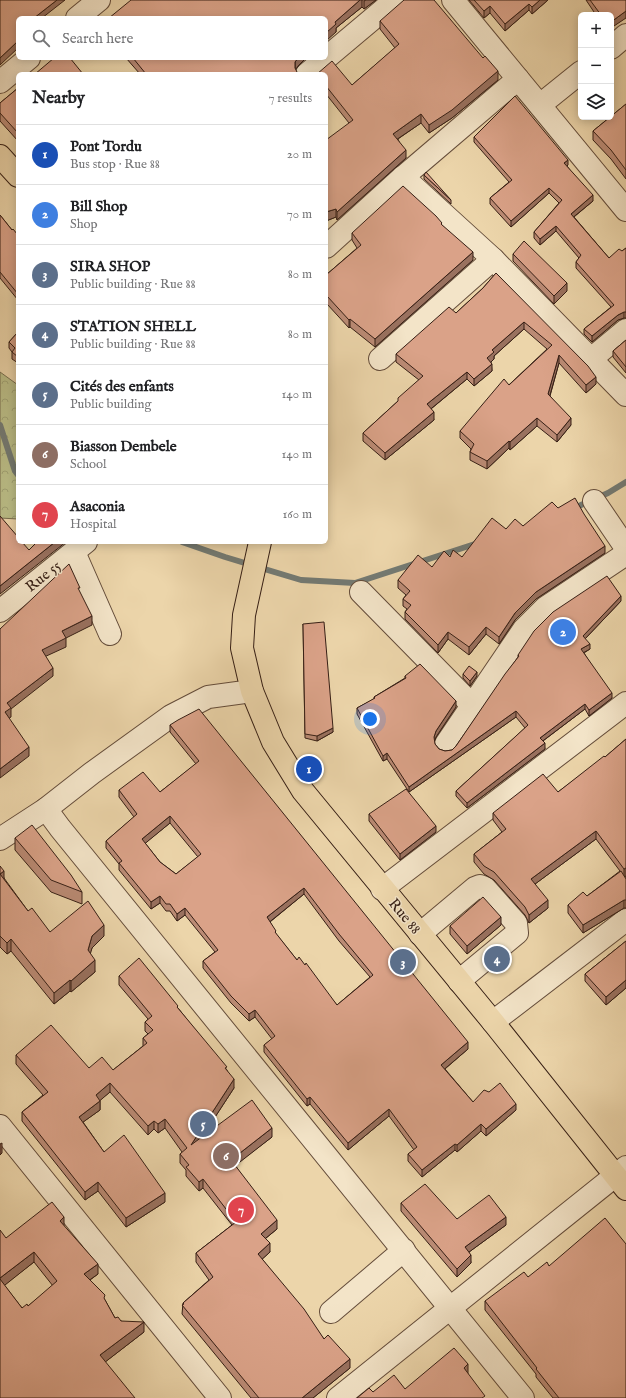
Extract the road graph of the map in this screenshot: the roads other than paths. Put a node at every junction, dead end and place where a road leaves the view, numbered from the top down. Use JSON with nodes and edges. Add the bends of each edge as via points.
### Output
{"nodes":[{"id":1,"x":99,"y":0,"type":"edge"},
{"id":2,"x":395,"y":0,"type":"edge"},
{"id":3,"x":454,"y":0,"type":"edge"},
{"id":4,"x":79,"y":16,"type":"edge"},
{"id":5,"x":626,"y":35,"type":"edge"},
{"id":6,"x":614,"y":45,"type":"edge"},
{"id":7,"x":328,"y":56,"type":"edge"},
{"id":8,"x":27,"y":60,"type":"edge"},
{"id":9,"x":324,"y":60,"type":"edge"},
{"id":10,"x":309,"y":72,"type":"edge"},
{"id":11,"x":578,"y":74,"type":"edge"},
{"id":12,"x":518,"y":79,"type":"junction"},
{"id":13,"x":0,"y":82,"type":"edge"},
{"id":14,"x":540,"y":106,"type":"junction"},
{"id":15,"x":0,"y":156,"type":"edge"},
{"id":16,"x":16,"y":174,"type":"edge"},
{"id":17,"x":403,"y":177,"type":"junction"},
{"id":18,"x":626,"y":210,"type":"edge"},
{"id":19,"x":328,"y":245,"type":"edge"},
{"id":20,"x":494,"y":259,"type":"junction"},
{"id":21,"x":626,"y":330,"type":"edge"},
{"id":22,"x":380,"y":359,"type":"dead end"},
{"id":23,"x":591,"y":359,"type":"junction"},
{"id":24,"x":626,"y":395,"type":"edge"},
{"id":25,"x":594,"y":501,"type":"dead end"},
{"id":26,"x":260,"y":544,"type":"edge"},
{"id":27,"x":80,"y":547,"type":"edge"},
{"id":28,"x":626,"y":548,"type":"edge"},
{"id":29,"x":626,"y":554,"type":"edge"},
{"id":30,"x":361,"y":592,"type":"dead end"},
{"id":31,"x":0,"y":611,"type":"edge"},
{"id":32,"x":110,"y":634,"type":"dead end"},
{"id":33,"x":252,"y":691,"type":"junction"},
{"id":34,"x":626,"y":703,"type":"edge"},
{"id":35,"x":472,"y":705,"type":"junction"},
{"id":36,"x":446,"y":744,"type":"dead end"},
{"id":37,"x":46,"y":809,"type":"junction"},
{"id":38,"x":0,"y":839,"type":"edge"},
{"id":39,"x":382,"y":889,"type":"junction"},
{"id":40,"x":626,"y":920,"type":"edge"},
{"id":41,"x":420,"y":934,"type":"junction"},
{"id":42,"x":459,"y":981,"type":"junction"},
{"id":43,"x":493,"y":1022,"type":"junction"},
{"id":44,"x":0,"y":1126,"type":"edge"},
{"id":45,"x":622,"y":1177,"type":"edge"},
{"id":46,"x":404,"y":1250,"type":"junction"},
{"id":47,"x":450,"y":1308,"type":"junction"},
{"id":48,"x":331,"y":1312,"type":"dead end"},
{"id":49,"x":220,"y":1398,"type":"edge"},
{"id":50,"x":338,"y":1398,"type":"edge"},
{"id":51,"x":523,"y":1398,"type":"edge"}],
"edges":[{"from":1,"to":4,"type":"street"},
{"from":2,"to":7,"type":"street"},
{"from":3,"to":12,"type":"street"},
{"from":5,"to":6,"type":"street"},
{"from":8,"to":13,"type":"street"},
{"from":9,"to":10,"type":"street"},
{"from":11,"to":14,"type":"street"},
{"from":12,"to":14,"type":"street"},
{"from":12,"to":17,"type":"street"},
{"from":14,"to":18,"type":"street"},
{"from":15,"to":16,"type":"main road"},
{"from":17,"to":19,"type":"street"},
{"from":17,"to":20,"type":"street"},
{"from":20,"to":22,"type":"street"},
{"from":20,"to":23,"type":"street"},
{"from":21,"to":23,"type":"street"},
{"from":23,"to":24,"type":"street"},
{"from":25,"to":28,"type":"street"},
{"from":26,"to":33,"type":"main road","name":"Rue 88","via":[[244,615],[242,648]]},
{"from":27,"to":31,"type":"street","name":"Rue 55"},
{"from":27,"to":32,"type":"street"},
{"from":29,"to":35,"type":"street","via":[[545,608],[524,629]]},
{"from":30,"to":35,"type":"street"},
{"from":33,"to":37,"type":"street","via":[[208,697],[171,716]]},
{"from":33,"to":39,"type":"main road","name":"Rue 88","via":[[273,742],[303,791]]},
{"from":34,"to":39,"type":"street"},
{"from":35,"to":36,"type":"street"},
{"from":37,"to":38,"type":"street"},
{"from":37,"to":46,"type":"street"},
{"from":39,"to":41,"type":"main road","name":"Rue 88"},
{"from":40,"to":43,"type":"street"},
{"from":41,"to":42,"type":"main road","name":"Rue 88"},
{"from":41,"to":42,"type":"street","via":[[474,888],[480,886],[485,888],[516,922],[517,933]]},
{"from":42,"to":43,"type":"main road","name":"Rue 88"},
{"from":43,"to":45,"type":"main road","name":"Rue 88"},
{"from":44,"to":49,"type":"street"},
{"from":45,"to":47,"type":"street"},
{"from":46,"to":47,"type":"street"},
{"from":46,"to":48,"type":"street"},
{"from":47,"to":50,"type":"street"},
{"from":47,"to":51,"type":"street"}]}
